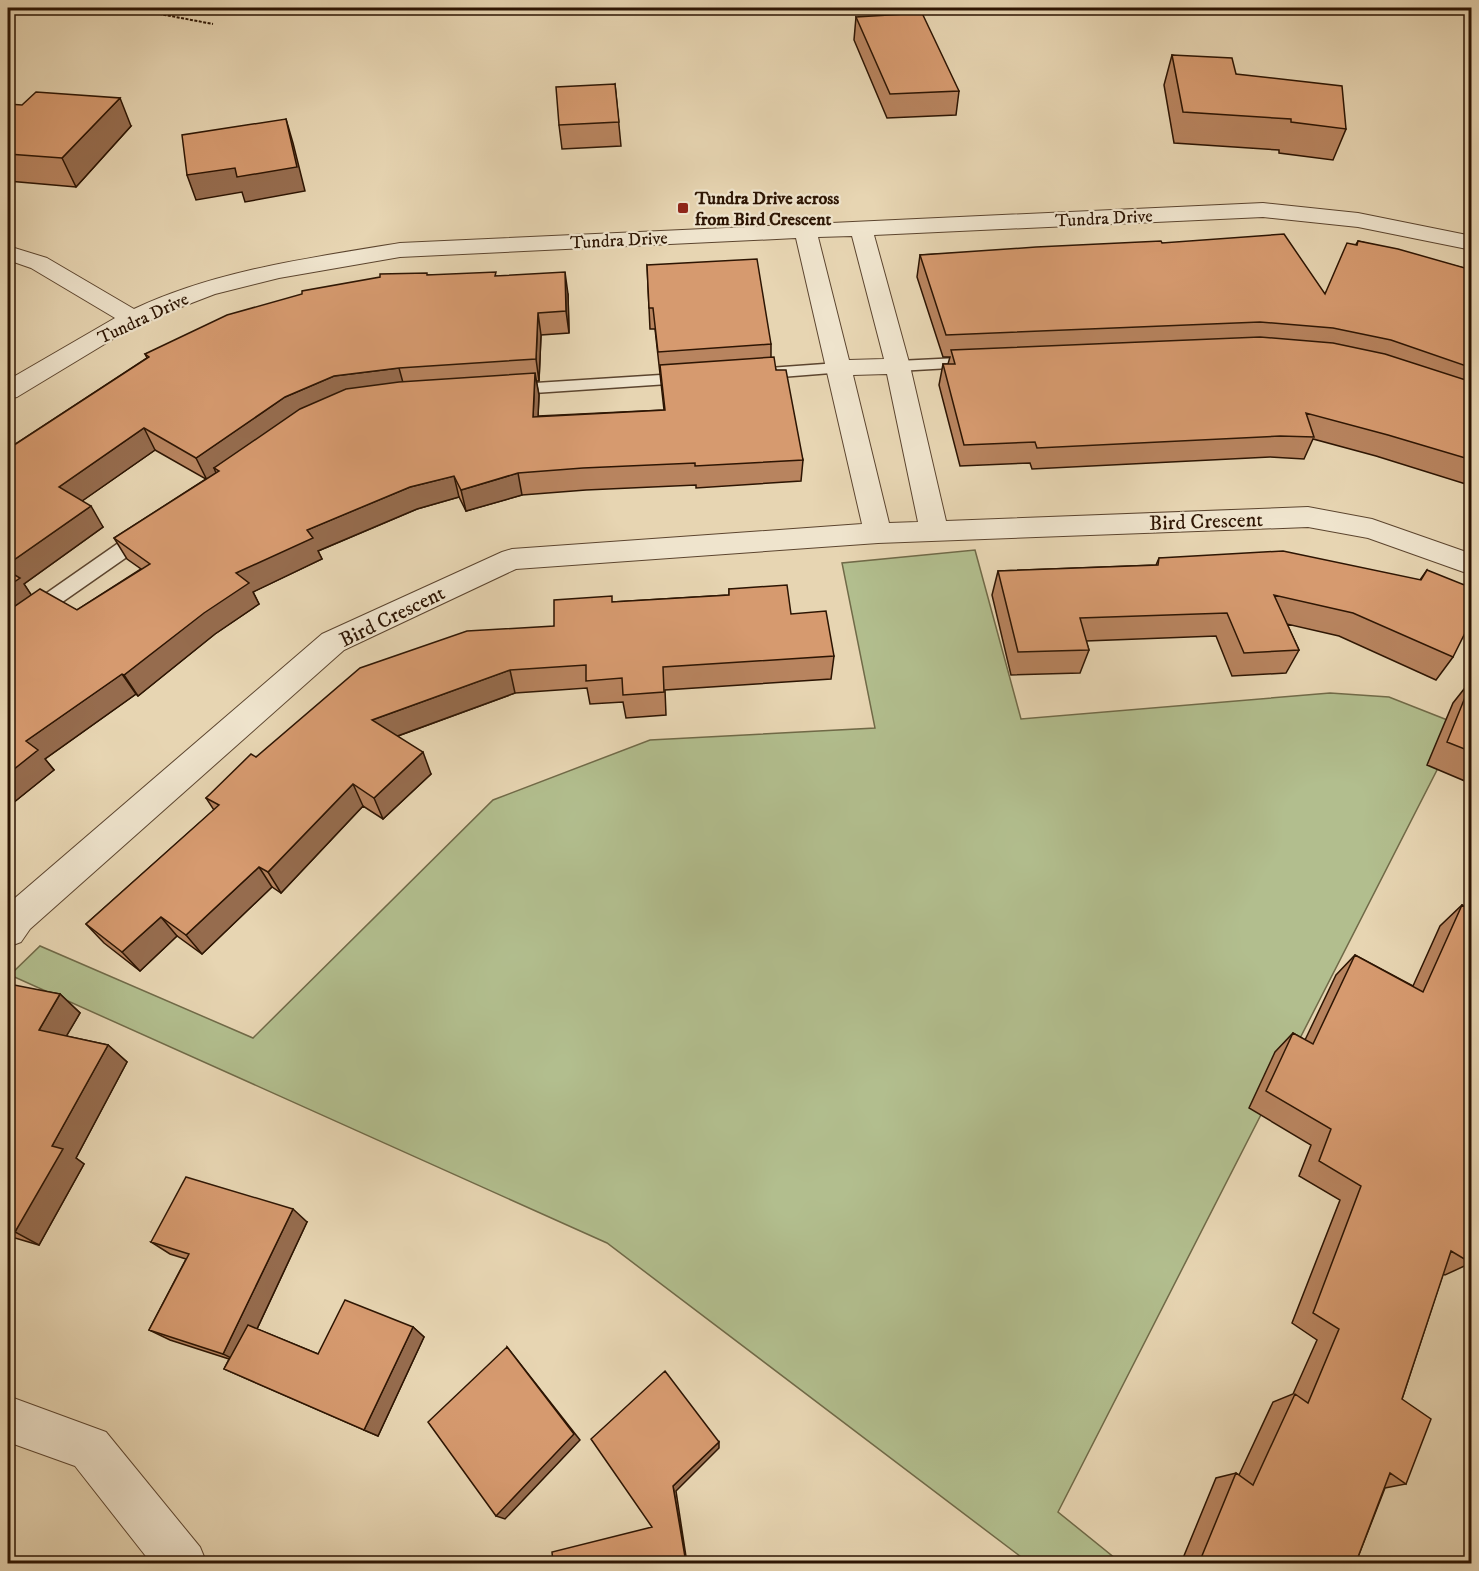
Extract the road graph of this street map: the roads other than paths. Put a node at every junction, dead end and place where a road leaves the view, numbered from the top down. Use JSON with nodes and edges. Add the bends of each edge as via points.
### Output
{"nodes":[{"id":1,"x":862,"y":230,"type":"junction"},
{"id":2,"x":806,"y":232,"type":"junction"},
{"id":3,"x":1472,"y":243,"type":"edge"},
{"id":4,"x":8,"y":253,"type":"edge"},
{"id":5,"x":133,"y":319,"type":"junction"},
{"id":6,"x":992,"y":362,"type":"edge"},
{"id":7,"x":898,"y":366,"type":"junction"},
{"id":8,"x":838,"y":368,"type":"junction"},
{"id":9,"x":733,"y":375,"type":"edge"},
{"id":10,"x":709,"y":377,"type":"edge"},
{"id":11,"x":8,"y":391,"type":"edge"},
{"id":12,"x":487,"y":392,"type":"edge"},
{"id":13,"x":164,"y":521,"type":"edge"},
{"id":14,"x":934,"y":531,"type":"junction"},
{"id":15,"x":878,"y":533,"type":"junction"},
{"id":16,"x":1472,"y":566,"type":"edge"},
{"id":17,"x":8,"y":630,"type":"edge"},
{"id":18,"x":8,"y":931,"type":"edge"},
{"id":19,"x":8,"y":1419,"type":"edge"},
{"id":20,"x":183,"y":1563,"type":"edge"}],
"edges":[{"from":1,"to":2,"type":"street","name":"Tundra Drive"},
{"from":1,"to":3,"type":"street","name":"Tundra Drive","via":[[1263,210],[1358,220]]},
{"from":1,"to":7,"type":"street"},
{"from":2,"to":5,"type":"street","name":"Tundra Drive","via":[[400,250],[283,270],[206,289]]},
{"from":2,"to":8,"type":"street"},
{"from":4,"to":5,"type":"street","via":[[39,263]]},
{"from":5,"to":11,"type":"street","name":"Tundra Drive"},
{"from":6,"to":7,"type":"lane"},
{"from":7,"to":8,"type":"street"},
{"from":7,"to":14,"type":"street"},
{"from":8,"to":9,"type":"lane"},
{"from":8,"to":15,"type":"street"},
{"from":10,"to":12,"type":"lane"},
{"from":13,"to":17,"type":"lane"},
{"from":14,"to":15,"type":"street","name":"Bird Crescent"},
{"from":14,"to":16,"type":"street","name":"Bird Crescent","via":[[1308,517],[1372,528]]},
{"from":15,"to":18,"type":"street","name":"Bird Crescent","via":[[512,558],[333,642],[17,918]]},
{"from":19,"to":20,"type":"street","via":[[90,1448]]}]}
